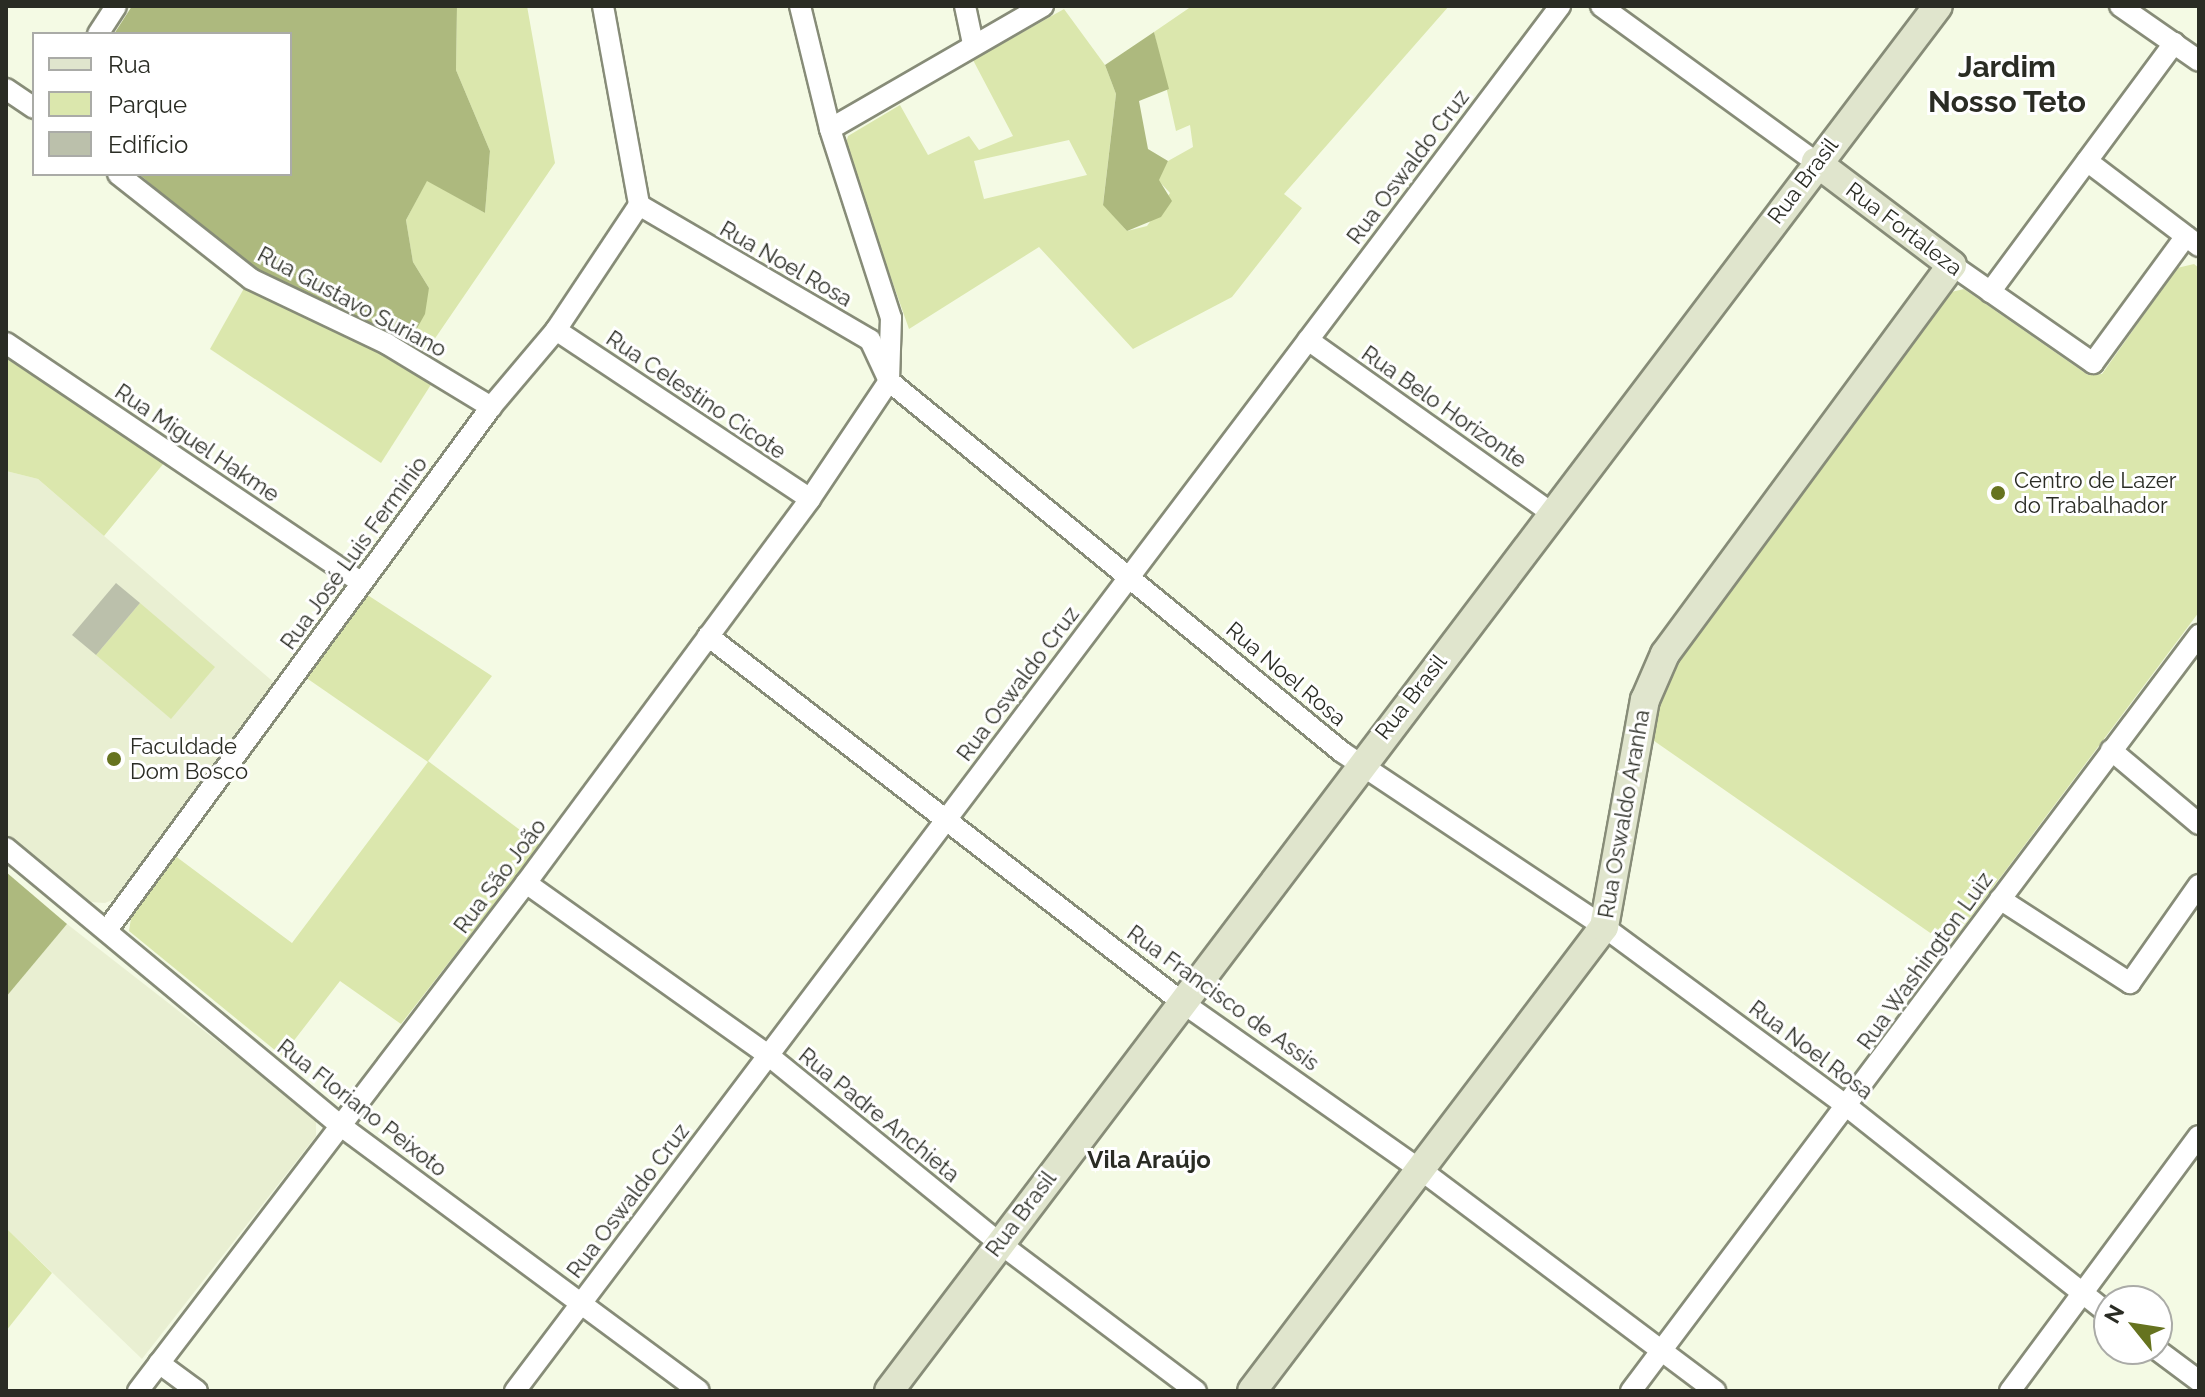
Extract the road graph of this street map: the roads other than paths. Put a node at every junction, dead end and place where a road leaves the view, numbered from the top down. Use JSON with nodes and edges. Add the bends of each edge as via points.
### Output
{"nodes":[{"id":1,"x":116,"y":6,"type":"edge"},
{"id":2,"x":603,"y":6,"type":"edge"},
{"id":3,"x":800,"y":6,"type":"edge"},
{"id":4,"x":965,"y":6,"type":"edge"},
{"id":5,"x":1043,"y":6,"type":"edge"},
{"id":6,"x":1560,"y":6,"type":"edge"},
{"id":7,"x":1601,"y":6,"type":"edge"},
{"id":8,"x":1938,"y":6,"type":"edge"},
{"id":9,"x":2120,"y":6,"type":"edge"},
{"id":10,"x":99,"y":32,"type":"edge"},
{"id":11,"x":2174,"y":43,"type":"junction"},
{"id":12,"x":973,"y":45,"type":"junction"},
{"id":13,"x":2199,"y":61,"type":"edge"},
{"id":14,"x":6,"y":89,"type":"edge"},
{"id":15,"x":32,"y":107,"type":"edge"},
{"id":16,"x":830,"y":129,"type":"junction"},
{"id":17,"x":2087,"y":161,"type":"junction"},
{"id":18,"x":1816,"y":162,"type":"junction"},
{"id":19,"x":121,"y":176,"type":"edge"},
{"id":20,"x":639,"y":205,"type":"junction"},
{"id":21,"x":2193,"y":241,"type":"edge"},
{"id":22,"x":1952,"y":265,"type":"junction"},
{"id":23,"x":1990,"y":292,"type":"junction"},
{"id":24,"x":556,"y":330,"type":"junction"},
{"id":25,"x":1308,"y":340,"type":"junction"},
{"id":26,"x":6,"y":343,"type":"edge"},
{"id":27,"x":889,"y":381,"type":"junction"},
{"id":28,"x":491,"y":407,"type":"junction"},
{"id":29,"x":810,"y":499,"type":"junction"},
{"id":30,"x":1553,"y":514,"type":"junction"},
{"id":31,"x":1130,"y":574,"type":"junction"},
{"id":32,"x":362,"y":583,"type":"junction"},
{"id":33,"x":2199,"y":635,"type":"edge"},
{"id":34,"x":708,"y":636,"type":"junction"},
{"id":35,"x":2111,"y":750,"type":"junction"},
{"id":36,"x":1362,"y":761,"type":"junction"},
{"id":37,"x":947,"y":818,"type":"junction"},
{"id":38,"x":2199,"y":824,"type":"edge"},
{"id":39,"x":6,"y":848,"type":"edge"},
{"id":40,"x":526,"y":883,"type":"junction"},
{"id":41,"x":2199,"y":885,"type":"edge"},
{"id":42,"x":2000,"y":899,"type":"junction"},
{"id":43,"x":1604,"y":927,"type":"junction"},
{"id":44,"x":107,"y":930,"type":"junction"},
{"id":45,"x":1183,"y":1003,"type":"junction"},
{"id":46,"x":768,"y":1055,"type":"junction"},
{"id":47,"x":1848,"y":1107,"type":"junction"},
{"id":48,"x":341,"y":1126,"type":"junction"},
{"id":49,"x":2199,"y":1136,"type":"edge"},
{"id":50,"x":1421,"y":1170,"type":"junction"},
{"id":51,"x":998,"y":1242,"type":"junction"},
{"id":52,"x":2081,"y":1293,"type":"junction"},
{"id":53,"x":2093,"y":1302,"type":"edge"},
{"id":54,"x":580,"y":1304,"type":"junction"},
{"id":55,"x":1661,"y":1350,"type":"junction"},
{"id":56,"x":2173,"y":1362,"type":"edge"},
{"id":57,"x":159,"y":1363,"type":"junction"},
{"id":58,"x":2199,"y":1381,"type":"edge"},
{"id":59,"x":138,"y":1391,"type":"edge"},
{"id":60,"x":197,"y":1391,"type":"edge"},
{"id":61,"x":515,"y":1391,"type":"edge"},
{"id":62,"x":699,"y":1391,"type":"edge"},
{"id":63,"x":889,"y":1391,"type":"edge"},
{"id":64,"x":1196,"y":1391,"type":"edge"},
{"id":65,"x":1252,"y":1391,"type":"edge"},
{"id":66,"x":1631,"y":1391,"type":"edge"},
{"id":67,"x":1715,"y":1391,"type":"edge"},
{"id":68,"x":2010,"y":1391,"type":"edge"}],
"edges":[{"from":1,"to":10,"type":"street"},
{"from":2,"to":20,"type":"street"},
{"from":3,"to":16,"type":"street"},
{"from":4,"to":12,"type":"street"},
{"from":5,"to":12,"type":"street"},
{"from":6,"to":25,"type":"street","name":"Rua Oswaldo Cruz"},
{"from":7,"to":18,"type":"street","name":"Rua Fortaleza"},
{"from":8,"to":18,"type":"street","name":"Rua Brasil"},
{"from":9,"to":11,"type":"street"},
{"from":11,"to":13,"type":"street"},
{"from":11,"to":17,"type":"street"},
{"from":12,"to":16,"type":"street"},
{"from":14,"to":15,"type":"street"},
{"from":16,"to":27,"type":"street","via":[[891,318]]},
{"from":17,"to":21,"type":"street"},
{"from":17,"to":23,"type":"street"},
{"from":18,"to":22,"type":"street","name":"Rua Fortaleza"},
{"from":18,"to":30,"type":"street","name":"Rua Brasil"},
{"from":19,"to":28,"type":"street","name":"Rua Gustavo Suriano","via":[[251,279],[387,344]]},
{"from":20,"to":24,"type":"street","name":"Rua José Luis Ferminio"},
{"from":20,"to":27,"type":"street","name":"Rua Noel Rosa","via":[[870,340]]},
{"from":21,"to":23,"type":"street","name":"Rua Fortaleza","via":[[2093,363]]},
{"from":22,"to":23,"type":"street","name":"Rua Fortaleza"},
{"from":22,"to":43,"type":"street","name":"Rua Oswaldo Aranha","via":[[1665,654],[1645,700]]},
{"from":24,"to":28,"type":"street","name":"Rua José Luis Ferminio"},
{"from":24,"to":29,"type":"street","name":"Rua Celestino Cicote"},
{"from":25,"to":30,"type":"street","name":"Rua Belo Horizonte"},
{"from":25,"to":31,"type":"street","name":"Rua Oswaldo Cruz"},
{"from":26,"to":32,"type":"street","name":"Rua Miguel Hakme"},
{"from":27,"to":29,"type":"street","name":"Rua São João"},
{"from":27,"to":31,"type":"street","name":"Rua Noel Rosa"},
{"from":28,"to":32,"type":"street","name":"Rua José Luis Ferminio"},
{"from":29,"to":34,"type":"street","name":"Rua São João"},
{"from":30,"to":36,"type":"street","name":"Rua Brasil"},
{"from":31,"to":36,"type":"street","name":"Rua Noel Rosa","via":[[1342,752]]},
{"from":31,"to":37,"type":"street","name":"Rua Oswaldo Cruz"},
{"from":32,"to":44,"type":"street","name":"Rua José Luis Ferminio"},
{"from":33,"to":35,"type":"street","name":"Rua Washington Luiz"},
{"from":34,"to":37,"type":"street","name":"Rua Francisco de Assis"},
{"from":34,"to":40,"type":"street","name":"Rua São João"},
{"from":35,"to":38,"type":"street"},
{"from":35,"to":42,"type":"street","name":"Rua Washington Luiz"},
{"from":36,"to":43,"type":"street","name":"Rua Noel Rosa"},
{"from":36,"to":45,"type":"street","name":"Rua Brasil"},
{"from":37,"to":45,"type":"street","name":"Rua Francisco de Assis"},
{"from":37,"to":46,"type":"street","name":"Rua Oswaldo Cruz"},
{"from":39,"to":44,"type":"street","name":"Rua Floriano Peixoto"},
{"from":40,"to":46,"type":"street","name":"Rua Padre Anchieta"},
{"from":40,"to":48,"type":"street","name":"Rua São João"},
{"from":41,"to":42,"type":"street","via":[[2130,983]]},
{"from":42,"to":47,"type":"street","name":"Rua Washington Luiz"},
{"from":43,"to":47,"type":"street","name":"Rua Noel Rosa"},
{"from":43,"to":50,"type":"street","name":"Rua Oswaldo Aranha"},
{"from":44,"to":48,"type":"street","name":"Rua Floriano Peixoto"},
{"from":45,"to":50,"type":"street","name":"Rua Francisco de Assis"},
{"from":45,"to":51,"type":"street","name":"Rua Brasil"},
{"from":46,"to":51,"type":"street","name":"Rua Padre Anchieta"},
{"from":46,"to":54,"type":"street","name":"Rua Oswaldo Cruz"},
{"from":47,"to":52,"type":"street","name":"Rua Noel Rosa"},
{"from":47,"to":55,"type":"street","name":"Rua Washington Luiz"},
{"from":48,"to":54,"type":"street","name":"Rua Floriano Peixoto"},
{"from":48,"to":57,"type":"street","name":"Rua São João"},
{"from":49,"to":52,"type":"street"},
{"from":50,"to":55,"type":"street","name":"Rua Francisco de Assis"},
{"from":50,"to":65,"type":"street","name":"Rua Oswaldo Aranha"},
{"from":51,"to":63,"type":"street","name":"Rua Brasil"},
{"from":51,"to":64,"type":"street","name":"Rua Padre Anchieta"},
{"from":52,"to":53,"type":"street","name":"Rua Noel Rosa"},
{"from":52,"to":68,"type":"street"},
{"from":54,"to":61,"type":"street","name":"Rua Oswaldo Cruz"},
{"from":54,"to":62,"type":"street","name":"Rua Floriano Peixoto"},
{"from":55,"to":66,"type":"street","name":"Rua Washington Luiz"},
{"from":55,"to":67,"type":"street","name":"Rua Francisco de Assis"},
{"from":56,"to":58,"type":"street"},
{"from":57,"to":59,"type":"street","name":"Rua São João"},
{"from":57,"to":60,"type":"street"}]}
